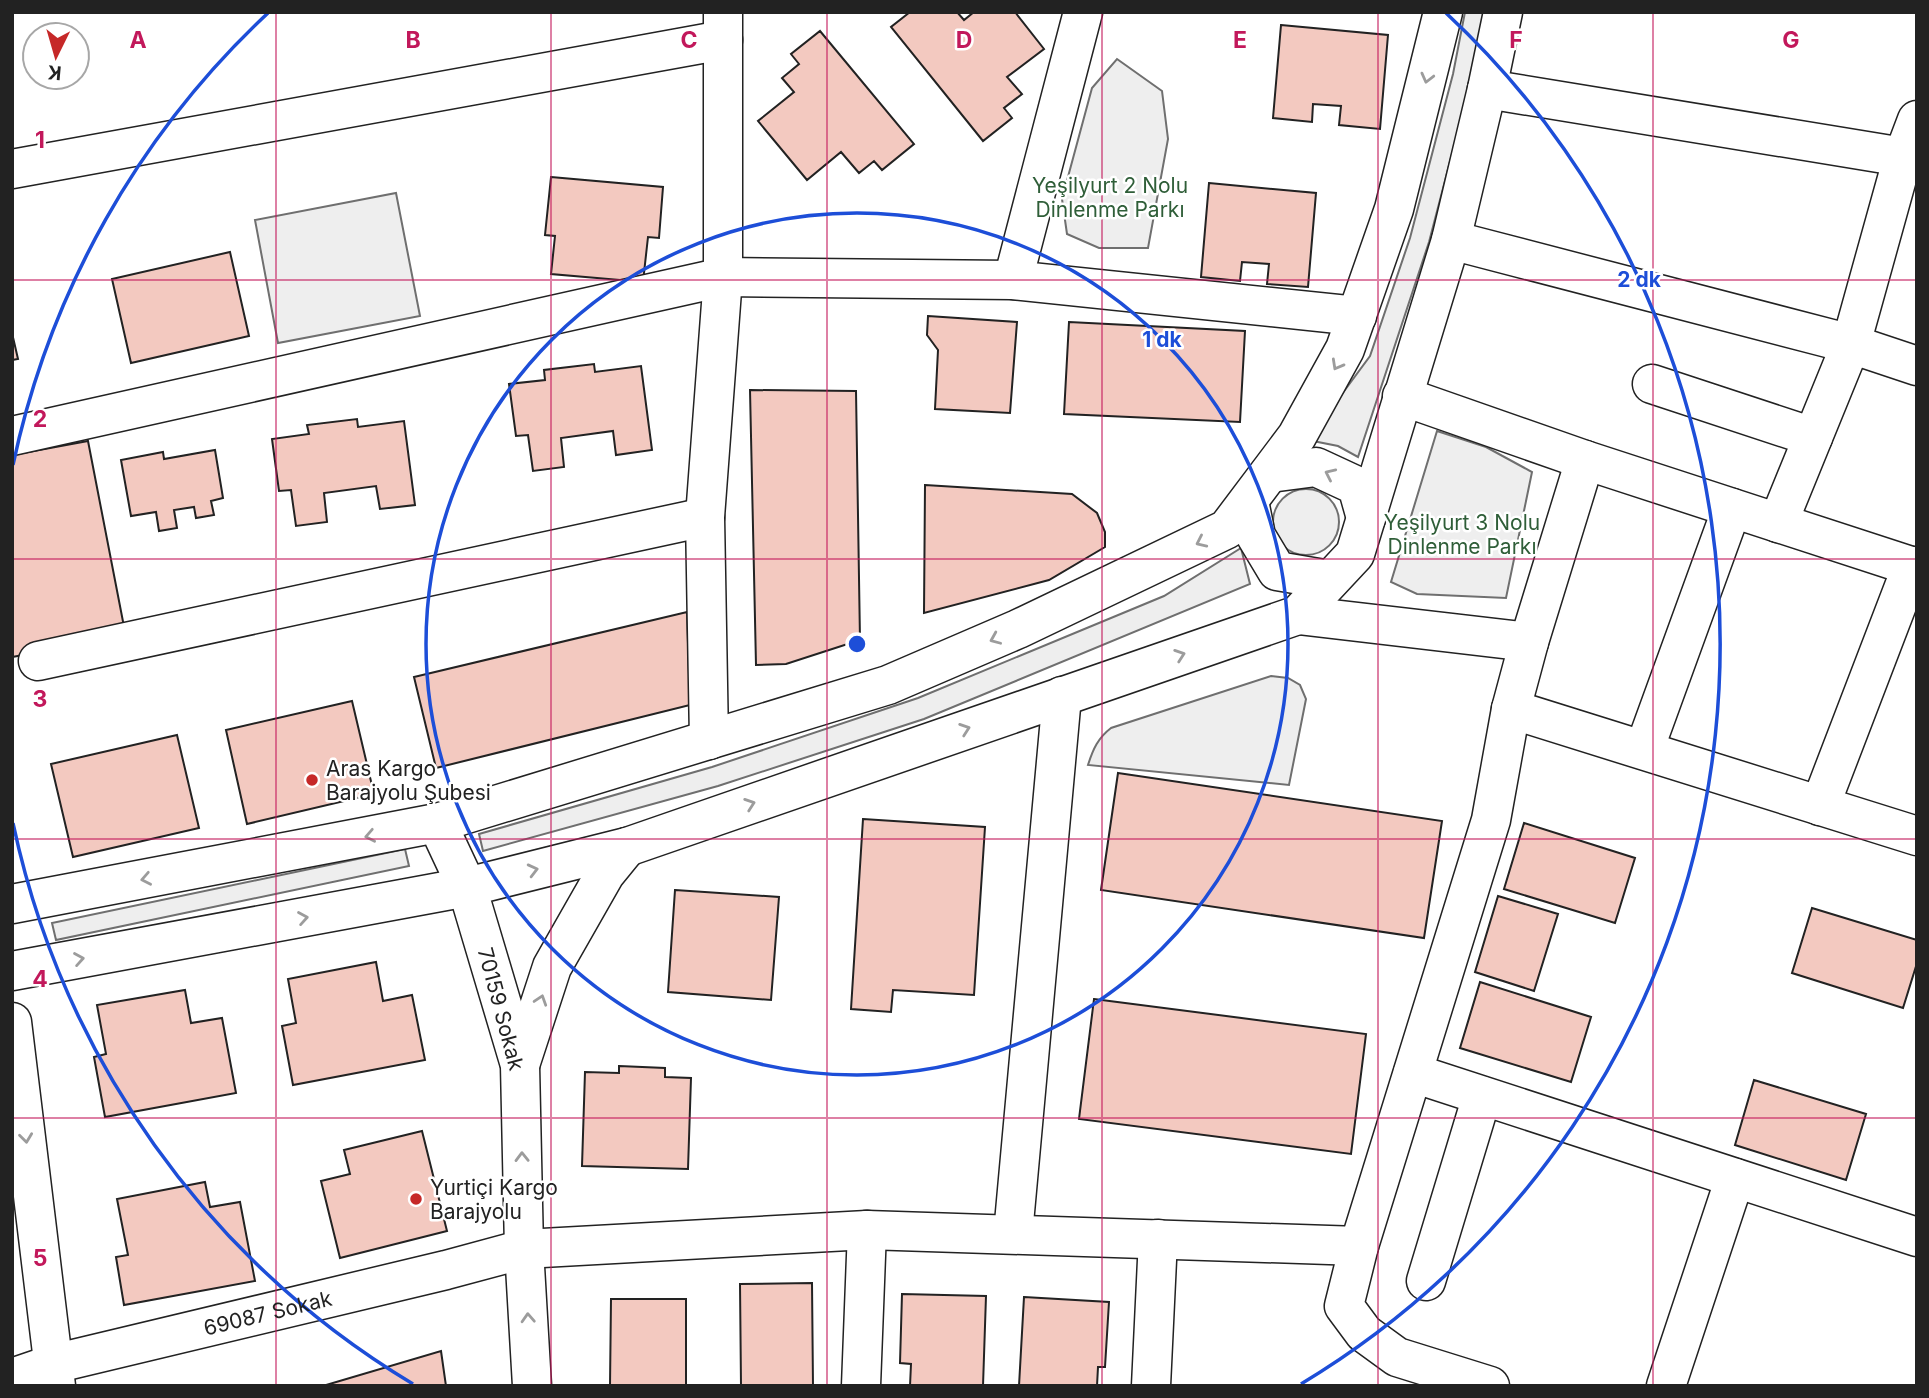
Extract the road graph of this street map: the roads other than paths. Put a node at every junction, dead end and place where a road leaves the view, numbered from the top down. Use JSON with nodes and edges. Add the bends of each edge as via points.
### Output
{"nodes":[{"id":1,"x":1083,"y":12,"type":"edge"},
{"id":2,"x":1443,"y":12,"type":"edge"},
{"id":3,"x":1503,"y":12,"type":"edge"},
{"id":4,"x":723,"y":26,"type":"edge"},
{"id":5,"x":1487,"y":89,"type":"junction"},
{"id":6,"x":1917,"y":120,"type":"edge"},
{"id":7,"x":1910,"y":159,"type":"edge"},
{"id":8,"x":12,"y":169,"type":"edge"},
{"id":9,"x":1451,"y":240,"type":"junction"},
{"id":10,"x":723,"y":277,"type":"junction"},
{"id":11,"x":1013,"y":281,"type":"junction"},
{"id":12,"x":1357,"y":316,"type":"junction"},
{"id":13,"x":1851,"y":344,"type":"junction"},
{"id":14,"x":1917,"y":366,"type":"edge"},
{"id":15,"x":1651,"y":384,"type":"dead end"},
{"id":16,"x":1402,"y":396,"type":"junction"},
{"id":17,"x":12,"y":436,"type":"edge"},
{"id":18,"x":1813,"y":437,"type":"junction"},
{"id":19,"x":1585,"y":460,"type":"junction"},
{"id":20,"x":1259,"y":487,"type":"junction"},
{"id":21,"x":1732,"y":508,"type":"junction"},
{"id":22,"x":705,"y":517,"type":"junction"},
{"id":23,"x":1366,"y":518,"type":"junction"},
{"id":24,"x":1778,"y":523,"type":"junction"},
{"id":25,"x":1914,"y":567,"type":"edge"},
{"id":26,"x":1330,"y":580,"type":"junction"},
{"id":27,"x":1298,"y":615,"type":"junction"},
{"id":28,"x":1529,"y":642,"type":"junction"},
{"id":29,"x":38,"y":661,"type":"dead end"},
{"id":30,"x":1062,"y":696,"type":"junction"},
{"id":31,"x":1511,"y":709,"type":"junction"},
{"id":32,"x":709,"y":740,"type":"junction"},
{"id":33,"x":1644,"y":750,"type":"junction"},
{"id":34,"x":1820,"y":806,"type":"junction"},
{"id":35,"x":437,"y":823,"type":"junction"},
{"id":36,"x":1917,"y":836,"type":"edge"},
{"id":37,"x":627,"y":847,"type":"junction"},
{"id":38,"x":467,"y":887,"type":"junction"},
{"id":39,"x":12,"y":904,"type":"edge"},
{"id":40,"x":12,"y":971,"type":"edge"},
{"id":41,"x":12,"y":1022,"type":"edge"},
{"id":42,"x":520,"y":1065,"type":"junction"},
{"id":43,"x":1413,"y":1073,"type":"junction"},
{"id":44,"x":1482,"y":1096,"type":"junction"},
{"id":45,"x":1735,"y":1178,"type":"junction"},
{"id":46,"x":867,"y":1230,"type":"junction"},
{"id":47,"x":1013,"y":1234,"type":"junction"},
{"id":48,"x":1917,"y":1237,"type":"edge"},
{"id":49,"x":1158,"y":1239,"type":"junction"},
{"id":50,"x":1359,"y":1246,"type":"junction"},
{"id":51,"x":524,"y":1250,"type":"junction"},
{"id":52,"x":1426,"y":1282,"type":"dead end"},
{"id":53,"x":1394,"y":1371,"type":"edge"},
{"id":54,"x":55,"y":1375,"type":"edge"},
{"id":55,"x":12,"y":1378,"type":"edge"},
{"id":56,"x":532,"y":1386,"type":"edge"},
{"id":57,"x":861,"y":1386,"type":"edge"},
{"id":58,"x":1151,"y":1386,"type":"edge"},
{"id":59,"x":1490,"y":1386,"type":"edge"},
{"id":60,"x":1666,"y":1386,"type":"edge"}],
"edges":[{"from":1,"to":11,"type":"street"},
{"from":2,"to":12,"type":"street","one_way":true,"via":[[1394,209]]},
{"from":3,"to":5,"type":"street"},
{"from":4,"to":8,"type":"street"},
{"from":4,"to":10,"type":"street"},
{"from":5,"to":7,"type":"street"},
{"from":5,"to":9,"type":"street"},
{"from":6,"to":7,"type":"street"},
{"from":7,"to":13,"type":"street"},
{"from":9,"to":13,"type":"street"},
{"from":9,"to":16,"type":"street"},
{"from":10,"to":11,"type":"street"},
{"from":10,"to":17,"type":"street"},
{"from":10,"to":22,"type":"street"},
{"from":11,"to":12,"type":"street"},
{"from":12,"to":20,"type":"street","one_way":true,"via":[[1345,349],[1297,436]]},
{"from":13,"to":14,"type":"street"},
{"from":13,"to":18,"type":"street"},
{"from":15,"to":18,"type":"street"},
{"from":16,"to":19,"type":"street"},
{"from":16,"to":23,"type":"street"},
{"from":18,"to":24,"type":"street"},
{"from":19,"to":21,"type":"street"},
{"from":19,"to":28,"type":"street"},
{"from":23,"to":20,"type":"street","one_way":true,"via":[[1357,486],[1316,467]]},
{"from":20,"to":26,"type":"street","via":[[1256,536],[1277,571]]},
{"from":20,"to":32,"type":"street","one_way":true,"via":[[1227,529],[1018,629],[888,685]]},
{"from":21,"to":24,"type":"street"},
{"from":21,"to":33,"type":"street"},
{"from":22,"to":29,"type":"street"},
{"from":22,"to":32,"type":"street"},
{"from":23,"to":26,"type":"street","via":[[1355,554]]},
{"from":24,"to":25,"type":"street"},
{"from":25,"to":34,"type":"street"},
{"from":26,"to":27,"type":"street"},
{"from":27,"to":28,"type":"street"},
{"from":30,"to":27,"type":"street","one_way":true},
{"from":28,"to":31,"type":"street"},
{"from":37,"to":30,"type":"street","one_way":true},
{"from":30,"to":47,"type":"street"},
{"from":31,"to":33,"type":"street"},
{"from":31,"to":43,"type":"street","via":[[1491,820]]},
{"from":32,"to":35,"type":"street"},
{"from":33,"to":34,"type":"street"},
{"from":34,"to":36,"type":"street"},
{"from":35,"to":38,"type":"street","name":"70159 Sokak"},
{"from":35,"to":39,"type":"street","one_way":true},
{"from":38,"to":37,"type":"street","one_way":true},
{"from":42,"to":37,"type":"street","one_way":true,"via":[[552,967],[605,874]]},
{"from":40,"to":38,"type":"street","one_way":true},
{"from":38,"to":42,"type":"street","name":"70159 Sokak"},
{"from":41,"to":54,"type":"street","one_way":true},
{"from":51,"to":42,"type":"street","name":"70159 Sokak","one_way":true},
{"from":43,"to":44,"type":"street"},
{"from":43,"to":50,"type":"street"},
{"from":44,"to":45,"type":"street"},
{"from":44,"to":52,"type":"street"},
{"from":45,"to":48,"type":"street"},
{"from":45,"to":60,"type":"street"},
{"from":46,"to":47,"type":"street","name":"69087 Sokak"},
{"from":46,"to":51,"type":"street","name":"69087 Sokak"},
{"from":46,"to":57,"type":"street"},
{"from":47,"to":49,"type":"street","name":"69087 Sokak"},
{"from":49,"to":50,"type":"street","name":"69087 Sokak"},
{"from":49,"to":58,"type":"street"},
{"from":50,"to":53,"type":"street","via":[[1344,1306]]},
{"from":51,"to":54,"type":"street","name":"69087 Sokak"},
{"from":56,"to":51,"type":"street","name":"70159 Sokak","one_way":true},
{"from":53,"to":59,"type":"street"},
{"from":54,"to":55,"type":"street","name":"69087 Sokak"}]}
